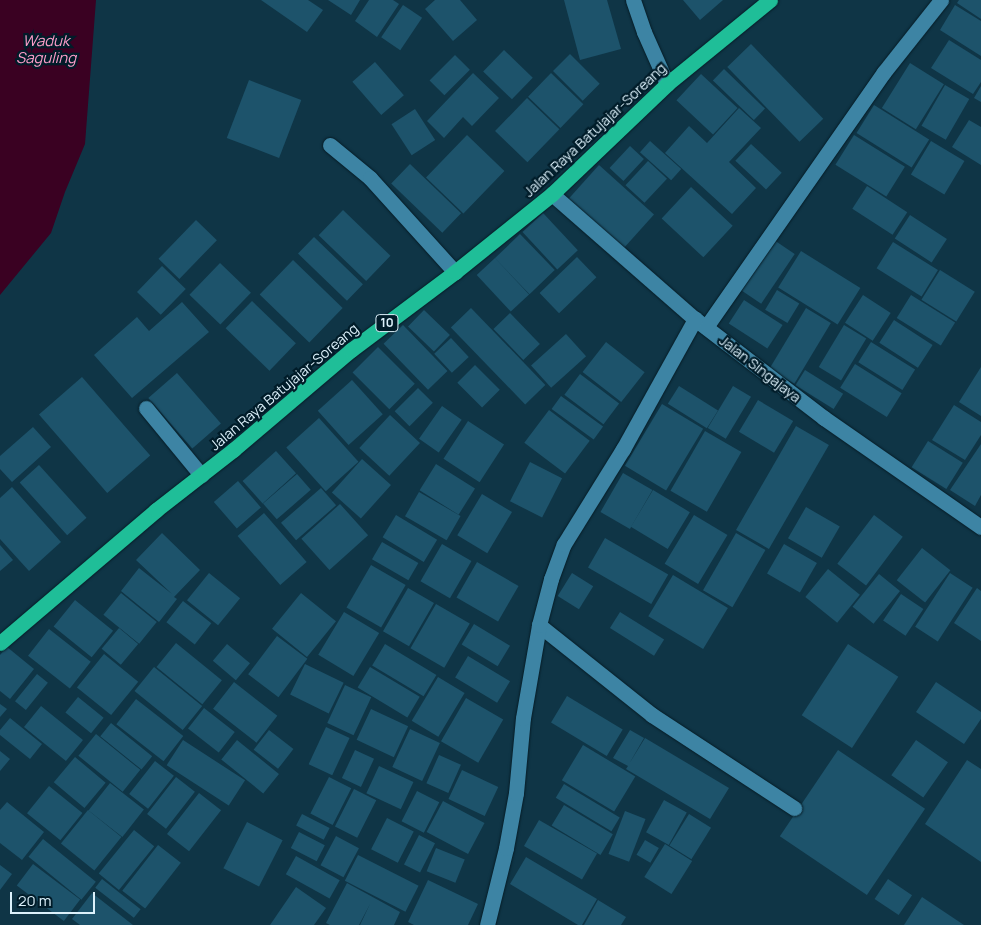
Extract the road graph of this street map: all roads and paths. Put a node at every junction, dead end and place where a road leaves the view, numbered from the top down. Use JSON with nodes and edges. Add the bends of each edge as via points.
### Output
{"nodes":[{"id":1,"x":633,"y":0,"type":"edge"},
{"id":2,"x":770,"y":0,"type":"edge"},
{"id":3,"x":941,"y":0,"type":"edge"},
{"id":4,"x":667,"y":84,"type":"junction"},
{"id":5,"x":330,"y":145,"type":"dead end"},
{"id":6,"x":552,"y":194,"type":"junction"},
{"id":7,"x":455,"y":272,"type":"junction"},
{"id":8,"x":700,"y":323,"type":"junction"},
{"id":9,"x":146,"y":408,"type":"dead end"},
{"id":10,"x":201,"y":475,"type":"junction"},
{"id":11,"x":981,"y":527,"type":"edge"},
{"id":12,"x":539,"y":625,"type":"junction"},
{"id":13,"x":0,"y":643,"type":"edge"},
{"id":14,"x":794,"y":808,"type":"dead end"},
{"id":15,"x":487,"y":925,"type":"edge"}],
"edges":[{"from":1,"to":4,"type":"street"},
{"from":2,"to":4,"type":"highway","name":"Jalan Raya Batujajar-Soreang","number":"10"},
{"from":3,"to":8,"type":"street","via":[[884,72]]},
{"from":4,"to":6,"type":"highway","name":"Jalan Raya Batujajar-Soreang","number":"10"},
{"from":5,"to":7,"type":"street","via":[[370,178]]},
{"from":6,"to":7,"type":"highway","name":"Jalan Raya Batujajar-Soreang","number":"10"},
{"from":6,"to":8,"type":"street","name":"Jalan Singajaya"},
{"from":7,"to":10,"type":"highway","name":"Jalan Raya Batujajar-Soreang","number":"10","via":[[352,350]]},
{"from":8,"to":11,"type":"street","name":"Jalan Singajaya","via":[[824,418]]},
{"from":8,"to":12,"type":"street","via":[[564,544],[550,578]]},
{"from":9,"to":10,"type":"street"},
{"from":10,"to":13,"type":"highway","name":"Jalan Raya Batujajar-Soreang","number":"10"},
{"from":12,"to":14,"type":"street","via":[[652,715]]},
{"from":12,"to":15,"type":"street","via":[[523,718],[516,793]]}]}
